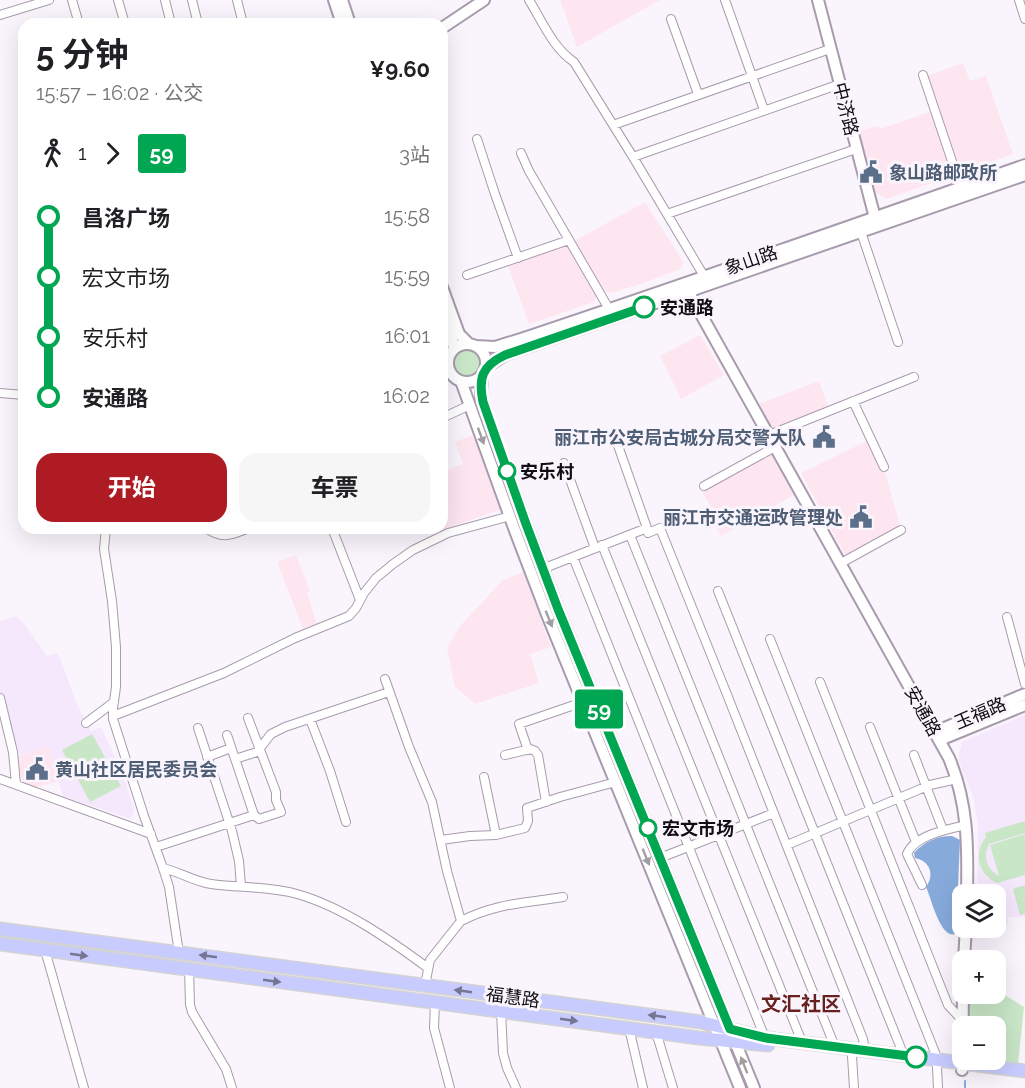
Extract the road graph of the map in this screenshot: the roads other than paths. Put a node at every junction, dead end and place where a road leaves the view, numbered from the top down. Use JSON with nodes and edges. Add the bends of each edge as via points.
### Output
{"nodes":[{"id":1,"x":49,"y":0,"type":"edge"},
{"id":2,"x":72,"y":0,"type":"edge"},
{"id":3,"x":118,"y":0,"type":"edge"},
{"id":4,"x":165,"y":0,"type":"edge"},
{"id":5,"x":192,"y":0,"type":"edge"},
{"id":6,"x":237,"y":0,"type":"edge"},
{"id":7,"x":334,"y":0,"type":"edge"},
{"id":8,"x":342,"y":0,"type":"edge"},
{"id":9,"x":484,"y":0,"type":"edge"},
{"id":10,"x":529,"y":0,"type":"edge"},
{"id":11,"x":725,"y":0,"type":"edge"},
{"id":12,"x":818,"y":0,"type":"edge"},
{"id":13,"x":1019,"y":0,"type":"edge"},
{"id":14,"x":0,"y":15,"type":"edge"},
{"id":15,"x":77,"y":18,"type":"edge"},
{"id":16,"x":123,"y":18,"type":"edge"},
{"id":17,"x":170,"y":18,"type":"edge"},
{"id":18,"x":196,"y":18,"type":"edge"},
{"id":19,"x":242,"y":18,"type":"edge"},
{"id":20,"x":340,"y":18,"type":"edge"},
{"id":21,"x":348,"y":18,"type":"edge"},
{"id":22,"x":671,"y":19,"type":"dead end"},
{"id":23,"x":1025,"y":19,"type":"edge"},
{"id":24,"x":448,"y":24,"type":"edge"},
{"id":25,"x":830,"y":49,"type":"junction"},
{"id":26,"x":751,"y":75,"type":"junction"},
{"id":27,"x":923,"y":75,"type":"dead end"},
{"id":28,"x":840,"y":84,"type":"junction"},
{"id":29,"x":698,"y":94,"type":"junction"},
{"id":30,"x":764,"y":110,"type":"junction"},
{"id":31,"x":613,"y":124,"type":"junction"},
{"id":32,"x":477,"y":139,"type":"dead end"},
{"id":33,"x":856,"y":149,"type":"junction"},
{"id":34,"x":521,"y":153,"type":"dead end"},
{"id":35,"x":633,"y":157,"type":"junction"},
{"id":36,"x":1025,"y":165,"type":"edge"},
{"id":37,"x":1025,"y":176,"type":"edge"},
{"id":38,"x":961,"y":188,"type":"junction"},
{"id":39,"x":667,"y":214,"type":"junction"},
{"id":40,"x":875,"y":218,"type":"junction"},
{"id":41,"x":861,"y":232,"type":"junction"},
{"id":42,"x":569,"y":240,"type":"junction"},
{"id":43,"x":518,"y":258,"type":"junction"},
{"id":44,"x":467,"y":275,"type":"dead end"},
{"id":45,"x":704,"y":276,"type":"junction"},
{"id":46,"x":688,"y":291,"type":"junction"},
{"id":47,"x":448,"y":304,"type":"edge"},
{"id":48,"x":609,"y":309,"type":"junction"},
{"id":49,"x":448,"y":325,"type":"edge"},
{"id":50,"x":898,"y":342,"type":"dead end"},
{"id":51,"x":473,"y":345,"type":"junction"},
{"id":52,"x":454,"y":349,"type":"junction"},
{"id":53,"x":484,"y":371,"type":"junction"},
{"id":54,"x":914,"y":377,"type":"dead end"},
{"id":55,"x":461,"y":381,"type":"junction"},
{"id":56,"x":0,"y":393,"type":"edge"},
{"id":57,"x":18,"y":394,"type":"edge"},
{"id":58,"x":853,"y":401,"type":"junction"},
{"id":59,"x":470,"y":405,"type":"junction"},
{"id":60,"x":448,"y":414,"type":"edge"},
{"id":61,"x":769,"y":435,"type":"junction"},
{"id":62,"x":615,"y":437,"type":"dead end"},
{"id":63,"x":775,"y":447,"type":"junction"},
{"id":64,"x":564,"y":463,"type":"dead end"},
{"id":65,"x":884,"y":467,"type":"dead end"},
{"id":66,"x":704,"y":486,"type":"dead end"},
{"id":67,"x":510,"y":516,"type":"junction"},
{"id":68,"x":646,"y":528,"type":"junction"},
{"id":69,"x":901,"y":530,"type":"dead end"},
{"id":70,"x":448,"y":533,"type":"edge"},
{"id":71,"x":105,"y":534,"type":"edge"},
{"id":72,"x":218,"y":534,"type":"edge"},
{"id":73,"x":234,"y":534,"type":"edge"},
{"id":74,"x":334,"y":534,"type":"edge"},
{"id":75,"x":446,"y":534,"type":"edge"},
{"id":76,"x":630,"y":535,"type":"junction"},
{"id":77,"x":598,"y":547,"type":"junction"},
{"id":78,"x":573,"y":557,"type":"junction"},
{"id":79,"x":841,"y":563,"type":"junction"},
{"id":80,"x":542,"y":569,"type":"junction"},
{"id":81,"x":718,"y":591,"type":"dead end"},
{"id":82,"x":360,"y":600,"type":"junction"},
{"id":83,"x":1007,"y":617,"type":"dead end"},
{"id":84,"x":770,"y":639,"type":"dead end"},
{"id":85,"x":385,"y":679,"type":"dead end"},
{"id":86,"x":820,"y":682,"type":"dead end"},
{"id":87,"x":1025,"y":684,"type":"edge"},
{"id":88,"x":389,"y":692,"type":"junction"},
{"id":89,"x":1025,"y":694,"type":"edge"},
{"id":90,"x":0,"y":698,"type":"edge"},
{"id":91,"x":114,"y":702,"type":"junction"},
{"id":92,"x":583,"y":702,"type":"junction"},
{"id":93,"x":1025,"y":705,"type":"edge"},
{"id":94,"x":113,"y":716,"type":"junction"},
{"id":95,"x":248,"y":718,"type":"dead end"},
{"id":96,"x":310,"y":719,"type":"junction"},
{"id":97,"x":86,"y":723,"type":"dead end"},
{"id":98,"x":870,"y":727,"type":"dead end"},
{"id":99,"x":198,"y":728,"type":"dead end"},
{"id":100,"x":227,"y":735,"type":"dead end"},
{"id":101,"x":938,"y":736,"type":"junction"},
{"id":102,"x":231,"y":748,"type":"junction"},
{"id":103,"x":259,"y":750,"type":"junction"},
{"id":104,"x":528,"y":750,"type":"junction"},
{"id":105,"x":505,"y":755,"type":"dead end"},
{"id":106,"x":914,"y":755,"type":"dead end"},
{"id":107,"x":207,"y":757,"type":"junction"},
{"id":108,"x":235,"y":759,"type":"junction"},
{"id":109,"x":484,"y":777,"type":"dead end"},
{"id":110,"x":0,"y":779,"type":"edge"},
{"id":111,"x":957,"y":779,"type":"junction"},
{"id":112,"x":616,"y":782,"type":"junction"},
{"id":113,"x":16,"y":784,"type":"junction"},
{"id":114,"x":926,"y":787,"type":"junction"},
{"id":115,"x":899,"y":798,"type":"junction"},
{"id":116,"x":546,"y":802,"type":"junction"},
{"id":117,"x":871,"y":810,"type":"junction"},
{"id":118,"x":774,"y":813,"type":"junction"},
{"id":119,"x":254,"y":815,"type":"junction"},
{"id":120,"x":843,"y":821,"type":"junction"},
{"id":121,"x":346,"y":822,"type":"dead end"},
{"id":122,"x":230,"y":824,"type":"junction"},
{"id":123,"x":746,"y":824,"type":"junction"},
{"id":124,"x":966,"y":825,"type":"junction"},
{"id":125,"x":943,"y":830,"type":"junction"},
{"id":126,"x":815,"y":833,"type":"junction"},
{"id":127,"x":151,"y":834,"type":"junction"},
{"id":128,"x":496,"y":835,"type":"junction"},
{"id":129,"x":718,"y":835,"type":"junction"},
{"id":130,"x":441,"y":840,"type":"junction"},
{"id":131,"x":916,"y":842,"type":"junction"},
{"id":132,"x":787,"y":845,"type":"junction"},
{"id":133,"x":156,"y":847,"type":"junction"},
{"id":134,"x":690,"y":847,"type":"junction"},
{"id":135,"x":660,"y":858,"type":"junction"},
{"id":136,"x":164,"y":868,"type":"junction"},
{"id":137,"x":967,"y":884,"type":"edge"},
{"id":138,"x":922,"y":885,"type":"dead end"},
{"id":139,"x":241,"y":886,"type":"junction"},
{"id":140,"x":563,"y":897,"type":"dead end"},
{"id":141,"x":461,"y":921,"type":"junction"},
{"id":142,"x":0,"y":929,"type":"edge"},
{"id":143,"x":0,"y":944,"type":"edge"},
{"id":144,"x":45,"y":950,"type":"junction"},
{"id":145,"x":179,"y":952,"type":"junction"},
{"id":146,"x":428,"y":968,"type":"junction"},
{"id":147,"x":189,"y":969,"type":"junction"},
{"id":148,"x":425,"y":985,"type":"junction"},
{"id":149,"x":435,"y":1002,"type":"junction"},
{"id":150,"x":501,"y":1011,"type":"junction"},
{"id":151,"x":959,"y":1016,"type":"edge"},
{"id":152,"x":714,"y":1025,"type":"junction"},
{"id":153,"x":629,"y":1028,"type":"junction"},
{"id":154,"x":730,"y":1029,"type":"junction"},
{"id":155,"x":656,"y":1032,"type":"junction"},
{"id":156,"x":765,"y":1038,"type":"junction"},
{"id":157,"x":720,"y":1040,"type":"junction"},
{"id":158,"x":735,"y":1041,"type":"junction"},
{"id":159,"x":801,"y":1042,"type":"junction"},
{"id":160,"x":835,"y":1047,"type":"junction"},
{"id":161,"x":865,"y":1050,"type":"junction"},
{"id":162,"x":852,"y":1056,"type":"junction"},
{"id":163,"x":904,"y":1056,"type":"junction"},
{"id":164,"x":938,"y":1063,"type":"junction"},
{"id":165,"x":952,"y":1065,"type":"edge"},
{"id":166,"x":1006,"y":1069,"type":"edge"},
{"id":167,"x":983,"y":1070,"type":"edge"},
{"id":168,"x":1025,"y":1071,"type":"edge"},
{"id":169,"x":1025,"y":1078,"type":"edge"},
{"id":170,"x":84,"y":1088,"type":"edge"},
{"id":171,"x":232,"y":1088,"type":"edge"},
{"id":172,"x":450,"y":1088,"type":"edge"},
{"id":173,"x":516,"y":1088,"type":"edge"},
{"id":174,"x":644,"y":1088,"type":"edge"},
{"id":175,"x":673,"y":1088,"type":"edge"},
{"id":176,"x":740,"y":1088,"type":"edge"},
{"id":177,"x":754,"y":1088,"type":"edge"},
{"id":178,"x":854,"y":1088,"type":"edge"},
{"id":179,"x":938,"y":1088,"type":"edge"}],
"edges":[{"from":1,"to":14,"type":"street"},
{"from":2,"to":15,"type":"street"},
{"from":3,"to":16,"type":"street"},
{"from":4,"to":17,"type":"street"},
{"from":5,"to":18,"type":"street"},
{"from":6,"to":19,"type":"street"},
{"from":7,"to":20,"type":"street"},
{"from":8,"to":21,"type":"street"},
{"from":9,"to":24,"type":"street"},
{"from":10,"to":31,"type":"street"},
{"from":11,"to":26,"type":"street"},
{"from":12,"to":25,"type":"street","name":"中济路"},
{"from":13,"to":23,"type":"street"},
{"from":22,"to":29,"type":"street"},
{"from":25,"to":26,"type":"street"},
{"from":25,"to":28,"type":"street","name":"中济路"},
{"from":26,"to":29,"type":"street"},
{"from":26,"to":30,"type":"street"},
{"from":27,"to":38,"type":"street"},
{"from":28,"to":30,"type":"street"},
{"from":28,"to":33,"type":"street","name":"中济路"},
{"from":29,"to":31,"type":"street"},
{"from":30,"to":35,"type":"street"},
{"from":31,"to":35,"type":"street"},
{"from":32,"to":43,"type":"street"},
{"from":33,"to":39,"type":"street"},
{"from":33,"to":40,"type":"street","name":"中济路"},
{"from":34,"to":42,"type":"street"},
{"from":35,"to":39,"type":"street"},
{"from":36,"to":38,"type":"street","name":"象山路"},
{"from":37,"to":41,"type":"street","name":"象山路"},
{"from":38,"to":40,"type":"street","name":"象山路"},
{"from":39,"to":45,"type":"street"},
{"from":40,"to":45,"type":"street","name":"象山路"},
{"from":41,"to":46,"type":"street","name":"象山路"},
{"from":41,"to":50,"type":"street"},
{"from":42,"to":43,"type":"street"},
{"from":42,"to":48,"type":"street"},
{"from":43,"to":44,"type":"street"},
{"from":45,"to":48,"type":"street","name":"象山路"},
{"from":46,"to":53,"type":"street","name":"象山路","via":[[505,355]]},
{"from":46,"to":61,"type":"street","name":"安通路"},
{"from":47,"to":51,"type":"street","via":[[459,334]]},
{"from":48,"to":51,"type":"street","name":"象山路","via":[[504,345]]},
{"from":49,"to":52,"type":"street"},
{"from":51,"to":52,"type":"street"},
{"from":51,"to":53,"type":"street","via":[[485,354]]},
{"from":52,"to":55,"type":"street","via":[[448,359],[449,368]]},
{"from":53,"to":55,"type":"street","via":[[474,381]]},
{"from":53,"to":80,"type":"street","via":[[483,402]]},
{"from":54,"to":58,"type":"street"},
{"from":55,"to":59,"type":"street"},
{"from":56,"to":57,"type":"street"},
{"from":58,"to":61,"type":"street"},
{"from":58,"to":65,"type":"street"},
{"from":59,"to":60,"type":"street"},
{"from":59,"to":67,"type":"street","one_way":true},
{"from":61,"to":63,"type":"street","name":"安通路"},
{"from":62,"to":68,"type":"street"},
{"from":63,"to":66,"type":"street"},
{"from":63,"to":79,"type":"street","name":"安通路"},
{"from":64,"to":77,"type":"street"},
{"from":67,"to":70,"type":"street"},
{"from":67,"to":92,"type":"street","one_way":true},
{"from":68,"to":76,"type":"street"},
{"from":68,"to":118,"type":"street","via":[[648,533],[660,528]]},
{"from":69,"to":79,"type":"street"},
{"from":71,"to":91,"type":"street","via":[[116,647]]},
{"from":72,"to":73,"type":"street"},
{"from":74,"to":82,"type":"street"},
{"from":75,"to":82,"type":"street","via":[[423,544],[383,572]]},
{"from":76,"to":77,"type":"street"},
{"from":76,"to":123,"type":"street"},
{"from":77,"to":78,"type":"street"},
{"from":77,"to":129,"type":"street"},
{"from":78,"to":80,"type":"street"},
{"from":78,"to":134,"type":"street"},
{"from":79,"to":101,"type":"street","name":"安通路"},
{"from":80,"to":135,"type":"street"},
{"from":81,"to":126,"type":"street"},
{"from":82,"to":94,"type":"street","via":[[349,616],[224,673]]},
{"from":83,"to":87,"type":"street"},
{"from":84,"to":120,"type":"street"},
{"from":85,"to":88,"type":"street"},
{"from":86,"to":117,"type":"street"},
{"from":88,"to":96,"type":"street"},
{"from":88,"to":130,"type":"street","via":[[432,802]]},
{"from":89,"to":101,"type":"street","name":"玉福路"},
{"from":90,"to":113,"type":"street"},
{"from":91,"to":94,"type":"street"},
{"from":91,"to":97,"type":"street"},
{"from":92,"to":104,"type":"street","via":[[519,723]]},
{"from":92,"to":112,"type":"street"},
{"from":93,"to":101,"type":"street","name":"玉福路"},
{"from":94,"to":127,"type":"street"},
{"from":95,"to":103,"type":"street"},
{"from":96,"to":103,"type":"street","via":[[271,734]]},
{"from":96,"to":121,"type":"street"},
{"from":98,"to":115,"type":"street"},
{"from":99,"to":107,"type":"street"},
{"from":100,"to":102,"type":"street"},
{"from":101,"to":111,"type":"street","name":"安通路"},
{"from":102,"to":107,"type":"street"},
{"from":102,"to":108,"type":"street"},
{"from":103,"to":108,"type":"street"},
{"from":103,"to":119,"type":"street","via":[[281,812],[259,819]]},
{"from":104,"to":105,"type":"street"},
{"from":104,"to":116,"type":"street","via":[[538,755]]},
{"from":106,"to":114,"type":"street"},
{"from":107,"to":122,"type":"street"},
{"from":108,"to":119,"type":"street"},
{"from":109,"to":128,"type":"street"},
{"from":110,"to":113,"type":"street"},
{"from":111,"to":114,"type":"street"},
{"from":111,"to":124,"type":"street","name":"安通路"},
{"from":112,"to":116,"type":"street"},
{"from":112,"to":152,"type":"street","one_way":true},
{"from":113,"to":127,"type":"street"},
{"from":114,"to":115,"type":"street"},
{"from":114,"to":125,"type":"street"},
{"from":115,"to":117,"type":"street"},
{"from":115,"to":131,"type":"street"},
{"from":116,"to":128,"type":"street","via":[[527,808],[525,828]]},
{"from":117,"to":120,"type":"street"},
{"from":117,"to":151,"type":"street","via":[[948,1005]]},
{"from":118,"to":123,"type":"street"},
{"from":118,"to":132,"type":"street"},
{"from":119,"to":122,"type":"street"},
{"from":120,"to":126,"type":"street"},
{"from":120,"to":164,"type":"street"},
{"from":122,"to":133,"type":"street"},
{"from":122,"to":139,"type":"street"},
{"from":123,"to":129,"type":"street"},
{"from":123,"to":160,"type":"street"},
{"from":124,"to":125,"type":"street"},
{"from":124,"to":137,"type":"street","name":"安通路"},
{"from":125,"to":131,"type":"street"},
{"from":126,"to":132,"type":"street"},
{"from":126,"to":163,"type":"street"},
{"from":127,"to":133,"type":"street"},
{"from":128,"to":130,"type":"street"},
{"from":129,"to":134,"type":"street"},
{"from":129,"to":159,"type":"street"},
{"from":130,"to":141,"type":"street"},
{"from":131,"to":138,"type":"street","via":[[908,854]]},
{"from":132,"to":161,"type":"street"},
{"from":133,"to":136,"type":"street"},
{"from":134,"to":135,"type":"street"},
{"from":134,"to":156,"type":"street"},
{"from":135,"to":154,"type":"street"},
{"from":136,"to":139,"type":"street","via":[[205,883]]},
{"from":136,"to":145,"type":"street"},
{"from":139,"to":146,"type":"street","via":[[275,889],[319,902],[390,940]]},
{"from":140,"to":141,"type":"street","via":[[491,908]]},
{"from":141,"to":146,"type":"street"},
{"from":142,"to":145,"type":"main road","name":"福慧路"},
{"from":143,"to":144,"type":"main road","name":"福慧路"},
{"from":144,"to":147,"type":"main road","name":"福慧路","one_way":true},
{"from":144,"to":170,"type":"street"},
{"from":148,"to":145,"type":"main road","name":"福慧路","one_way":true},
{"from":146,"to":148,"type":"street"},
{"from":147,"to":149,"type":"main road","name":"福慧路","one_way":true},
{"from":147,"to":171,"type":"street","via":[[192,1012],[226,1069]]},
{"from":152,"to":148,"type":"main road","name":"福慧路","one_way":true},
{"from":149,"to":150,"type":"main road","name":"福慧路"},
{"from":149,"to":172,"type":"street","via":[[434,1028]]},
{"from":150,"to":153,"type":"main road","name":"福慧路","one_way":true},
{"from":150,"to":173,"type":"street","via":[[503,1053]]},
{"from":152,"to":154,"type":"main road","name":"福慧路"},
{"from":152,"to":157,"type":"street"},
{"from":153,"to":155,"type":"main road","name":"福慧路"},
{"from":153,"to":174,"type":"street"},
{"from":154,"to":156,"type":"main road","name":"福慧路"},
{"from":154,"to":158,"type":"street"},
{"from":155,"to":157,"type":"main road","name":"福慧路"},
{"from":155,"to":175,"type":"street"},
{"from":156,"to":159,"type":"main road","name":"福慧路"},
{"from":157,"to":158,"type":"main road","name":"福慧路"},
{"from":157,"to":176,"type":"street"},
{"from":158,"to":162,"type":"main road","name":"福慧路"},
{"from":177,"to":158,"type":"street","one_way":true},
{"from":159,"to":160,"type":"main road","name":"福慧路"},
{"from":160,"to":161,"type":"main road","name":"福慧路"},
{"from":161,"to":163,"type":"main road","name":"福慧路"},
{"from":162,"to":164,"type":"main road","name":"福慧路"},
{"from":162,"to":178,"type":"street"},
{"from":163,"to":164,"type":"main road","name":"福慧路"},
{"from":164,"to":165,"type":"main road","name":"福慧路"},
{"from":164,"to":179,"type":"street"},
{"from":166,"to":168,"type":"main road","name":"福慧路"},
{"from":167,"to":169,"type":"main road","name":"福慧路"}]}
